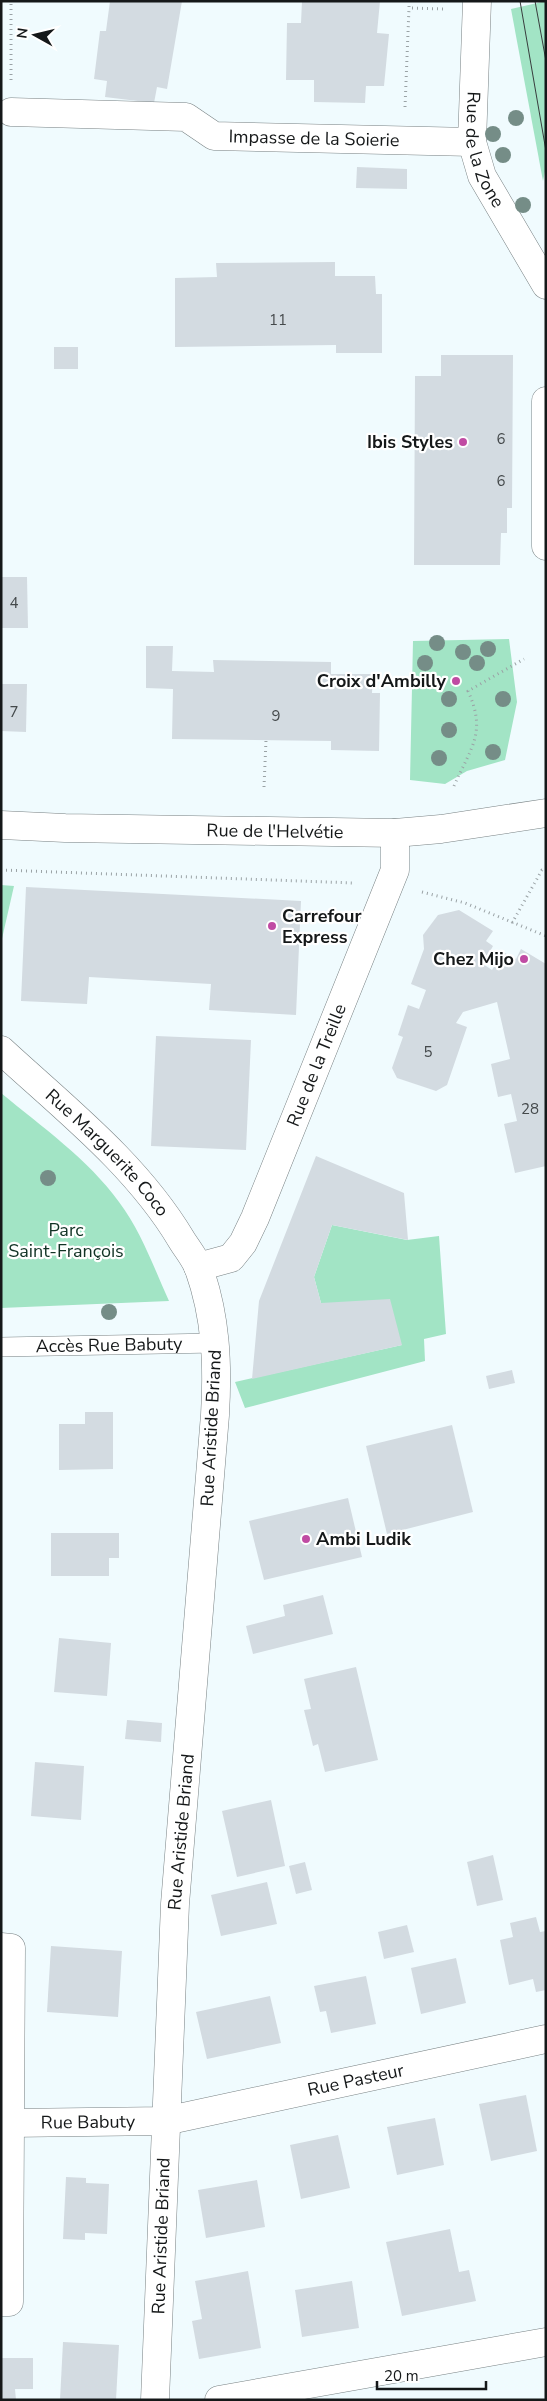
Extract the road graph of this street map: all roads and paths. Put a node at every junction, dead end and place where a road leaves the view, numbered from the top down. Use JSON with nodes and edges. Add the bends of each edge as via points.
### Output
{"nodes":[{"id":1,"x":11,"y":1,"type":"edge"},
{"id":2,"x":477,"y":1,"type":"edge"},
{"id":3,"x":408,"y":8,"type":"dead end"},
{"id":4,"x":11,"y":112,"type":"joint"},
{"id":5,"x":403,"y":140,"type":"junction"},
{"id":6,"x":472,"y":142,"type":"junction"},
{"id":7,"x":546,"y":285,"type":"edge"},
{"id":8,"x":546,"y":401,"type":"edge"},
{"id":9,"x":546,"y":546,"type":"edge"},
{"id":10,"x":524,"y":659,"type":"dead end"},
{"id":11,"x":266,"y":740,"type":"dead end"},
{"id":12,"x":454,"y":786,"type":"dead end"},
{"id":13,"x":264,"y":787,"type":"dead end"},
{"id":14,"x":546,"y":813,"type":"edge"},
{"id":15,"x":1,"y":825,"type":"edge"},
{"id":16,"x":395,"y":833,"type":"junction"},
{"id":17,"x":1,"y":870,"type":"edge"},
{"id":18,"x":546,"y":870,"type":"edge"},
{"id":19,"x":389,"y":884,"type":"junction"},
{"id":20,"x":512,"y":922,"type":"junction"},
{"id":21,"x":546,"y":936,"type":"edge"},
{"id":22,"x":1,"y":1050,"type":"edge"},
{"id":23,"x":198,"y":1267,"type":"junction"},
{"id":24,"x":216,"y":1343,"type":"junction"},
{"id":25,"x":1,"y":1347,"type":"edge"},
{"id":26,"x":1,"y":1948,"type":"edge"},
{"id":27,"x":546,"y":2039,"type":"edge"},
{"id":28,"x":165,"y":2121,"type":"junction"},
{"id":29,"x":10,"y":2123,"type":"junction"},
{"id":30,"x":1,"y":2302,"type":"edge"},
{"id":31,"x":546,"y":2342,"type":"edge"},
{"id":32,"x":155,"y":2400,"type":"edge"},
{"id":33,"x":219,"y":2400,"type":"edge"}],
"edges":[{"from":1,"to":4,"type":"path"},
{"from":2,"to":6,"type":"street","name":"Rue de la Zone"},
{"from":3,"to":5,"type":"path"},
{"from":4,"to":5,"type":"street","name":"Impasse de la Soierie","via":[[186,117],[214,136]]},
{"from":5,"to":6,"type":"street","name":"Impasse de la Soierie"},
{"from":6,"to":7,"type":"street","name":"Rue de la Zone","via":[[482,176]]},
{"from":8,"to":9,"type":"street"},
{"from":10,"to":12,"type":"path","via":[[468,691],[476,709],[478,727]]},
{"from":11,"to":13,"type":"path"},
{"from":14,"to":16,"type":"street","name":"Rue de l'Helvétie"},
{"from":15,"to":16,"type":"street","name":"Rue de l'Helvétie"},
{"from":16,"to":19,"type":"street","name":"Rue de la Treille","via":[[395,870]]},
{"from":17,"to":19,"type":"path"},
{"from":18,"to":20,"type":"path","via":[[542,870]]},
{"from":19,"to":20,"type":"path","via":[[465,903]]},
{"from":19,"to":23,"type":"street","name":"Rue de la Treille","via":[[244,1243],[231,1258]]},
{"from":20,"to":21,"type":"path"},
{"from":22,"to":23,"type":"street","name":"Rue Marguerite Coco","via":[[136,1176],[162,1208]]},
{"from":23,"to":24,"type":"street","name":"Rue Aristide Briand","via":[[209,1302]]},
{"from":24,"to":25,"type":"lane","name":"Accès Rue Babuty"},
{"from":24,"to":28,"type":"street","name":"Rue Aristide Briand","via":[[217,1384],[175,1904]]},
{"from":26,"to":29,"type":"street","via":[[11,1948]]},
{"from":27,"to":28,"type":"street","name":"Rue Pasteur"},
{"from":28,"to":29,"type":"street","name":"Rue Babuty"},
{"from":28,"to":32,"type":"street","name":"Rue Aristide Briand"},
{"from":29,"to":30,"type":"street","via":[[10,2302]]},
{"from":31,"to":33,"type":"street"}]}
